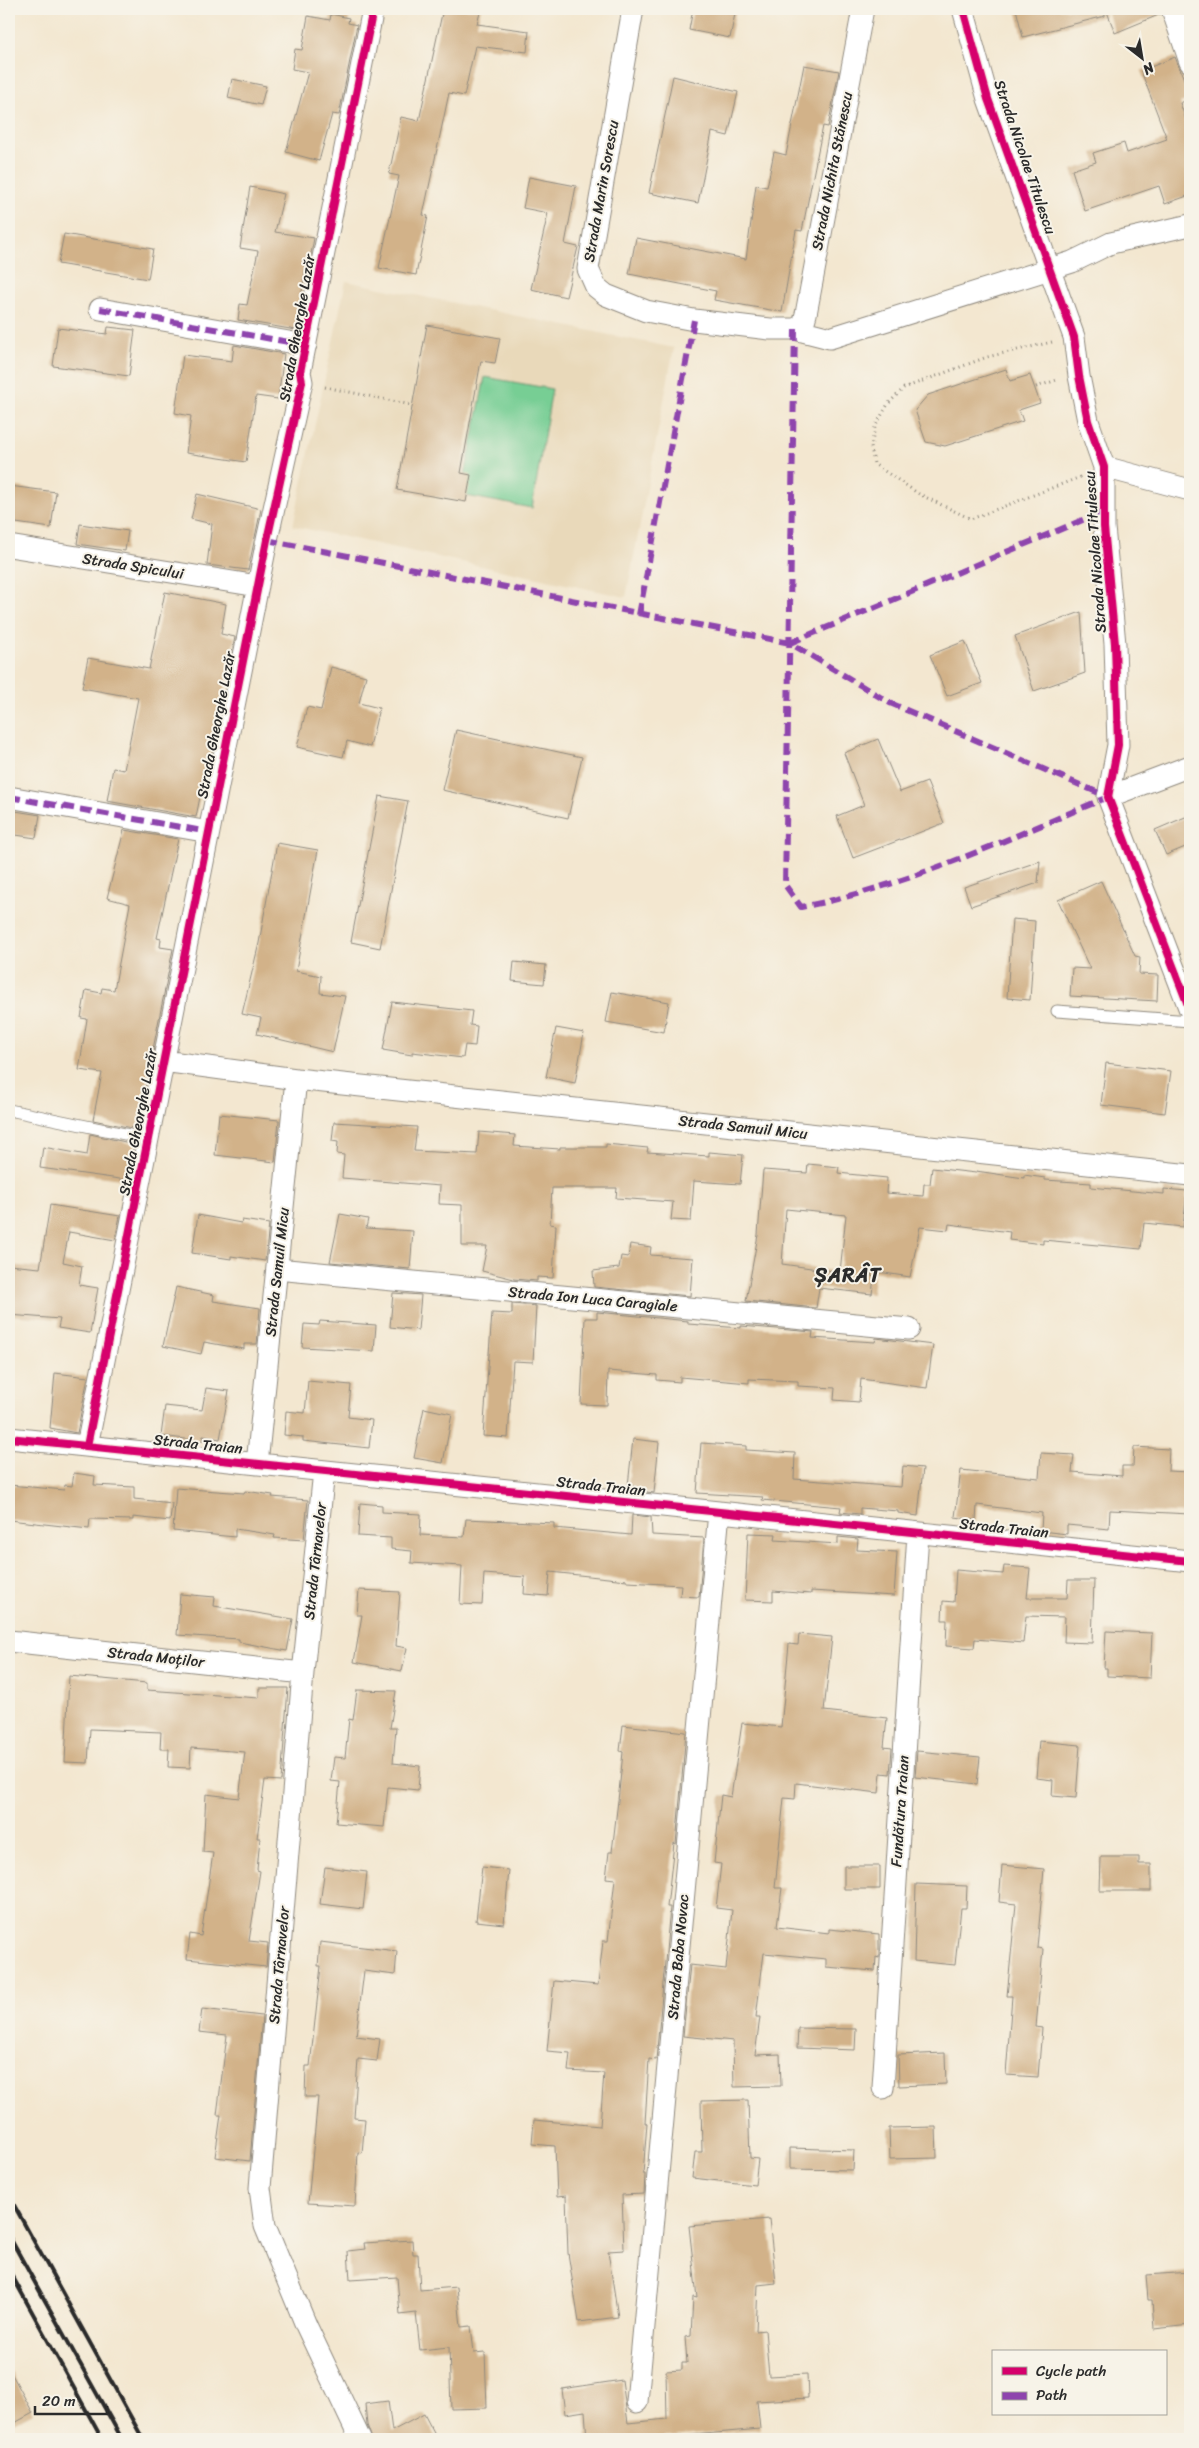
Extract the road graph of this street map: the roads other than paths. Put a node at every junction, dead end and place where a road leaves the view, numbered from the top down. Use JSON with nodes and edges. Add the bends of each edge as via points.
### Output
{"nodes":[{"id":1,"x":373,"y":9,"type":"edge"},
{"id":2,"x":633,"y":9,"type":"edge"},
{"id":3,"x":862,"y":9,"type":"edge"},
{"id":4,"x":963,"y":9,"type":"edge"},
{"id":5,"x":1172,"y":9,"type":"edge"},
{"id":6,"x":1190,"y":62,"type":"edge"},
{"id":7,"x":1190,"y":225,"type":"edge"},
{"id":8,"x":1049,"y":268,"type":"junction"},
{"id":9,"x":100,"y":309,"type":"dead end"},
{"id":10,"x":795,"y":329,"type":"junction"},
{"id":11,"x":306,"y":345,"type":"junction"},
{"id":12,"x":1104,"y":467,"type":"junction"},
{"id":13,"x":1190,"y":490,"type":"edge"},
{"id":14,"x":9,"y":546,"type":"edge"},
{"id":15,"x":258,"y":586,"type":"junction"},
{"id":16,"x":1190,"y":766,"type":"edge"},
{"id":17,"x":9,"y":797,"type":"edge"},
{"id":18,"x":1108,"y":797,"type":"junction"},
{"id":19,"x":209,"y":832,"type":"junction"},
{"id":20,"x":1190,"y":1010,"type":"edge"},
{"id":21,"x":1057,"y":1011,"type":"dead end"},
{"id":22,"x":1190,"y":1021,"type":"edge"},
{"id":23,"x":163,"y":1060,"type":"junction"},
{"id":24,"x":296,"y":1079,"type":"junction"},
{"id":25,"x":9,"y":1110,"type":"edge"},
{"id":26,"x":149,"y":1139,"type":"junction"},
{"id":27,"x":1190,"y":1176,"type":"edge"},
{"id":28,"x":277,"y":1269,"type":"junction"},
{"id":29,"x":909,"y":1329,"type":"dead end"},
{"id":30,"x":9,"y":1438,"type":"edge"},
{"id":31,"x":86,"y":1446,"type":"junction"},
{"id":32,"x":257,"y":1464,"type":"junction"},
{"id":33,"x":324,"y":1471,"type":"junction"},
{"id":34,"x":720,"y":1512,"type":"junction"},
{"id":35,"x":918,"y":1533,"type":"junction"},
{"id":36,"x":1190,"y":1561,"type":"edge"},
{"id":37,"x":9,"y":1641,"type":"edge"},
{"id":38,"x":303,"y":1673,"type":"junction"},
{"id":39,"x":883,"y":2088,"type":"dead end"},
{"id":40,"x":637,"y":2402,"type":"dead end"},
{"id":41,"x":360,"y":2439,"type":"edge"}],
"edges":[{"from":1,"to":11,"type":"street","name":"Strada Gheorghe Lazăr"},
{"from":2,"to":10,"type":"street","name":"Strada Marin Sorescu","via":[[589,260],[588,269],[596,286],[606,295],[646,311],[694,320]]},
{"from":3,"to":10,"type":"street","name":"Strada Nichita Stănescu","via":[[806,314],[803,325]]},
{"from":4,"to":8,"type":"street","name":"Strada Nicolae Titulescu","via":[[988,99]]},
{"from":5,"to":6,"type":"street"},
{"from":7,"to":8,"type":"street","name":"Strada Marin Sorescu","via":[[1111,244],[1072,262]]},
{"from":8,"to":10,"type":"street","name":"Strada Marin Sorescu","via":[[830,338]]},
{"from":8,"to":12,"type":"street","name":"Strada Nicolae Titulescu","via":[[1074,337],[1088,421]]},
{"from":9,"to":11,"type":"street"},
{"from":11,"to":15,"type":"street","name":"Strada Gheorghe Lazăr","via":[[300,372],[302,382]]},
{"from":12,"to":13,"type":"street"},
{"from":12,"to":18,"type":"street","name":"Strada Nicolae Titulescu","via":[[1104,527],[1115,644],[1118,745]]},
{"from":14,"to":15,"type":"street","name":"Strada Spicului"},
{"from":15,"to":19,"type":"street","name":"Strada Gheorghe Lazăr"},
{"from":16,"to":18,"type":"street"},
{"from":17,"to":19,"type":"street"},
{"from":18,"to":20,"type":"street"},
{"from":19,"to":23,"type":"street","name":"Strada Gheorghe Lazăr"},
{"from":21,"to":22,"type":"lane"},
{"from":23,"to":24,"type":"street","name":"Strada Samuil Micu"},
{"from":23,"to":26,"type":"street","name":"Strada Gheorghe Lazăr"},
{"from":24,"to":27,"type":"street","name":"Strada Samuil Micu"},
{"from":24,"to":28,"type":"street","name":"Strada Samuil Micu"},
{"from":25,"to":26,"type":"lane"},
{"from":26,"to":31,"type":"street","name":"Strada Gheorghe Lazăr"},
{"from":28,"to":29,"type":"street","name":"Strada Ion Luca Caragiale"},
{"from":28,"to":32,"type":"street","name":"Strada Samuil Micu"},
{"from":30,"to":31,"type":"street","name":"Strada Traian"},
{"from":31,"to":32,"type":"street","name":"Strada Traian"},
{"from":32,"to":33,"type":"street","name":"Strada Traian"},
{"from":33,"to":34,"type":"street","name":"Strada Traian"},
{"from":33,"to":38,"type":"street","name":"Strada Târnavelor"},
{"from":34,"to":35,"type":"street","name":"Strada Traian"},
{"from":34,"to":40,"type":"street","name":"Strada Baba Novac"},
{"from":35,"to":36,"type":"street","name":"Strada Traian"},
{"from":35,"to":39,"type":"street","name":"Fundătura Traian"},
{"from":37,"to":38,"type":"street","name":"Strada Moților"},
{"from":38,"to":41,"type":"street","name":"Strada Târnavelor","via":[[260,2188],[265,2226],[306,2325]]}]}
